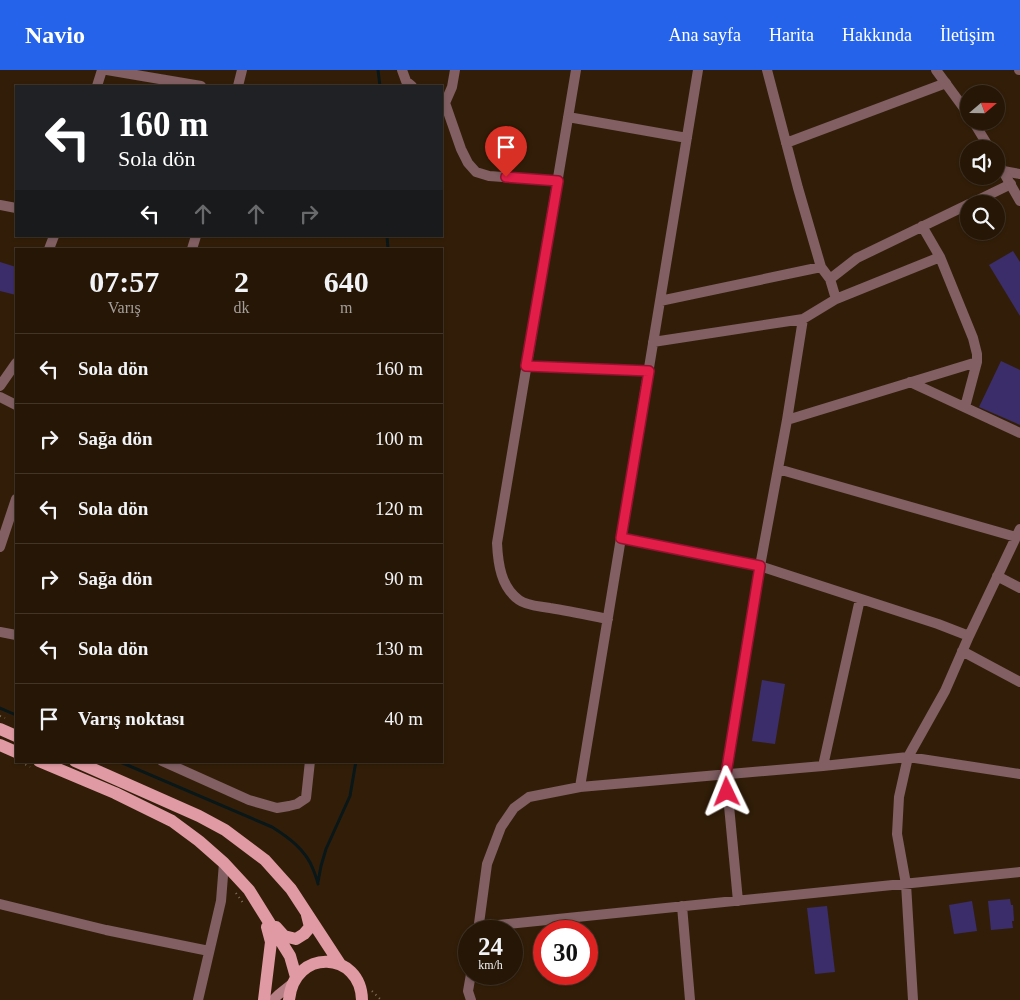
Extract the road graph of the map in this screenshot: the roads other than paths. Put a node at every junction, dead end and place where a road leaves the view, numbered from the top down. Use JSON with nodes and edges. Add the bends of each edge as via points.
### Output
{"nodes":[{"id":1,"x":102,"y":70,"type":"edge"},
{"id":2,"x":107,"y":70,"type":"edge"},
{"id":3,"x":242,"y":70,"type":"edge"},
{"id":4,"x":402,"y":70,"type":"edge"},
{"id":5,"x":456,"y":70,"type":"edge"},
{"id":6,"x":576,"y":70,"type":"edge"},
{"id":7,"x":698,"y":70,"type":"edge"},
{"id":8,"x":767,"y":70,"type":"edge"},
{"id":9,"x":936,"y":70,"type":"edge"},
{"id":10,"x":946,"y":84,"type":"junction"},
{"id":11,"x":97,"y":85,"type":"edge"},
{"id":12,"x":195,"y":85,"type":"edge"},
{"id":13,"x":238,"y":85,"type":"edge"},
{"id":14,"x":411,"y":85,"type":"edge"},
{"id":15,"x":443,"y":103,"type":"edge"},
{"id":16,"x":960,"y":103,"type":"edge"},
{"id":17,"x":568,"y":117,"type":"junction"},
{"id":18,"x":687,"y":138,"type":"junction"},
{"id":19,"x":786,"y":143,"type":"junction"},
{"id":20,"x":1005,"y":171,"type":"edge"},
{"id":21,"x":1005,"y":174,"type":"edge"},
{"id":22,"x":1020,"y":174,"type":"edge"},
{"id":23,"x":558,"y":181,"type":"junction"},
{"id":24,"x":1011,"y":184,"type":"junction"},
{"id":25,"x":988,"y":195,"type":"edge"},
{"id":26,"x":1020,"y":201,"type":"edge"},
{"id":27,"x":0,"y":205,"type":"edge"},
{"id":28,"x":15,"y":208,"type":"edge"},
{"id":29,"x":960,"y":208,"type":"edge"},
{"id":30,"x":922,"y":226,"type":"junction"},
{"id":31,"x":940,"y":257,"type":"junction"},
{"id":32,"x":821,"y":267,"type":"junction"},
{"id":33,"x":830,"y":279,"type":"junction"},
{"id":34,"x":836,"y":300,"type":"junction"},
{"id":35,"x":660,"y":301,"type":"junction"},
{"id":36,"x":803,"y":319,"type":"junction"},
{"id":37,"x":653,"y":342,"type":"junction"},
{"id":38,"x":977,"y":362,"type":"junction"},
{"id":39,"x":15,"y":364,"type":"edge"},
{"id":40,"x":526,"y":366,"type":"junction"},
{"id":41,"x":649,"y":371,"type":"junction"},
{"id":42,"x":910,"y":382,"type":"junction"},
{"id":43,"x":0,"y":386,"type":"edge"},
{"id":44,"x":0,"y":397,"type":"edge"},
{"id":45,"x":15,"y":404,"type":"edge"},
{"id":46,"x":965,"y":407,"type":"junction"},
{"id":47,"x":787,"y":420,"type":"junction"},
{"id":48,"x":1020,"y":433,"type":"edge"},
{"id":49,"x":778,"y":469,"type":"junction"},
{"id":50,"x":15,"y":502,"type":"edge"},
{"id":51,"x":1018,"y":533,"type":"edge"},
{"id":52,"x":621,"y":538,"type":"junction"},
{"id":53,"x":0,"y":547,"type":"edge"},
{"id":54,"x":760,"y":566,"type":"junction"},
{"id":55,"x":997,"y":576,"type":"junction"},
{"id":56,"x":1020,"y":588,"type":"edge"},
{"id":57,"x":860,"y":599,"type":"junction"},
{"id":58,"x":608,"y":619,"type":"junction"},
{"id":59,"x":0,"y":632,"type":"edge"},
{"id":60,"x":15,"y":635,"type":"edge"},
{"id":61,"x":969,"y":636,"type":"junction"},
{"id":62,"x":962,"y":651,"type":"junction"},
{"id":63,"x":1020,"y":682,"type":"edge"},
{"id":64,"x":0,"y":729,"type":"edge"},
{"id":65,"x":15,"y":736,"type":"edge"},
{"id":66,"x":0,"y":745,"type":"edge"},
{"id":67,"x":15,"y":752,"type":"edge"},
{"id":68,"x":908,"y":756,"type":"junction"},
{"id":69,"x":80,"y":763,"type":"edge"},
{"id":70,"x":166,"y":763,"type":"edge"},
{"id":71,"x":310,"y":763,"type":"edge"},
{"id":72,"x":37,"y":765,"type":"edge"},
{"id":73,"x":823,"y":766,"type":"junction"},
{"id":74,"x":726,"y":774,"type":"junction"},
{"id":75,"x":1020,"y":774,"type":"edge"},
{"id":76,"x":580,"y":787,"type":"junction"},
{"id":77,"x":224,"y":863,"type":"junction"},
{"id":78,"x":1020,"y":872,"type":"edge"},
{"id":79,"x":906,"y":884,"type":"junction"},
{"id":80,"x":738,"y":901,"type":"junction"},
{"id":81,"x":0,"y":904,"type":"edge"},
{"id":82,"x":682,"y":906,"type":"junction"},
{"id":83,"x":264,"y":915,"type":"junction"},
{"id":84,"x":307,"y":915,"type":"junction"},
{"id":85,"x":479,"y":920,"type":"edge"},
{"id":86,"x":523,"y":924,"type":"edge"},
{"id":87,"x":209,"y":951,"type":"junction"},
{"id":88,"x":340,"y":964,"type":"junction"},
{"id":89,"x":294,"y":980,"type":"junction"},
{"id":90,"x":469,"y":985,"type":"edge"},
{"id":91,"x":364,"y":997,"type":"edge"},
{"id":92,"x":198,"y":1000,"type":"edge"},
{"id":93,"x":264,"y":1000,"type":"edge"},
{"id":94,"x":273,"y":1000,"type":"edge"},
{"id":95,"x":289,"y":1000,"type":"edge"},
{"id":96,"x":471,"y":1000,"type":"edge"},
{"id":97,"x":690,"y":1000,"type":"edge"},
{"id":98,"x":913,"y":1000,"type":"edge"}],
"edges":[{"from":1,"to":11,"type":"street"},
{"from":2,"to":12,"type":"street"},
{"from":3,"to":13,"type":"street"},
{"from":4,"to":14,"type":"street"},
{"from":5,"to":15,"type":"street","via":[[452,87]]},
{"from":6,"to":17,"type":"street"},
{"from":7,"to":18,"type":"street"},
{"from":8,"to":19,"type":"street"},
{"from":9,"to":10,"type":"street"},
{"from":10,"to":16,"type":"street"},
{"from":10,"to":19,"type":"street"},
{"from":15,"to":23,"type":"street","via":[[461,149],[476,172],[489,176]]},
{"from":17,"to":18,"type":"street"},
{"from":17,"to":23,"type":"street"},
{"from":18,"to":35,"type":"street"},
{"from":19,"to":32,"type":"street"},
{"from":20,"to":22,"type":"street"},
{"from":21,"to":24,"type":"street"},
{"from":23,"to":40,"type":"street"},
{"from":24,"to":25,"type":"street"},
{"from":24,"to":26,"type":"street"},
{"from":27,"to":28,"type":"street"},
{"from":29,"to":30,"type":"street"},
{"from":30,"to":31,"type":"street"},
{"from":30,"to":33,"type":"street","via":[[857,258]]},
{"from":31,"to":34,"type":"street"},
{"from":31,"to":38,"type":"street","via":[[972,338]]},
{"from":32,"to":33,"type":"street"},
{"from":32,"to":35,"type":"street"},
{"from":33,"to":34,"type":"street"},
{"from":34,"to":36,"type":"street"},
{"from":35,"to":37,"type":"street"},
{"from":36,"to":37,"type":"street"},
{"from":36,"to":47,"type":"street"},
{"from":37,"to":41,"type":"street"},
{"from":38,"to":42,"type":"street"},
{"from":38,"to":46,"type":"street"},
{"from":39,"to":43,"type":"street"},
{"from":40,"to":41,"type":"street"},
{"from":40,"to":58,"type":"street","via":[[497,544],[502,576],[520,601]]},
{"from":41,"to":52,"type":"street"},
{"from":42,"to":46,"type":"street"},
{"from":42,"to":47,"type":"street"},
{"from":44,"to":45,"type":"street"},
{"from":46,"to":48,"type":"street"},
{"from":47,"to":49,"type":"street"},
{"from":49,"to":51,"type":"street"},
{"from":49,"to":54,"type":"street"},
{"from":50,"to":53,"type":"street"},
{"from":51,"to":55,"type":"street"},
{"from":52,"to":54,"type":"street"},
{"from":52,"to":58,"type":"street"},
{"from":54,"to":57,"type":"street"},
{"from":54,"to":74,"type":"street"},
{"from":55,"to":56,"type":"street"},
{"from":55,"to":61,"type":"street"},
{"from":57,"to":61,"type":"street"},
{"from":57,"to":73,"type":"street"},
{"from":58,"to":76,"type":"street"},
{"from":59,"to":60,"type":"street"},
{"from":61,"to":62,"type":"street"},
{"from":62,"to":63,"type":"street"},
{"from":62,"to":68,"type":"street"},
{"from":64,"to":65,"type":"main road"},
{"from":66,"to":67,"type":"main road"},
{"from":68,"to":73,"type":"street"},
{"from":68,"to":75,"type":"street"},
{"from":68,"to":79,"type":"street","via":[[899,797],[898,834]]},
{"from":69,"to":84,"type":"main road","via":[[225,830],[266,860],[291,889]]},
{"from":70,"to":71,"type":"street","via":[[249,800],[277,808],[297,804],[306,798]]},
{"from":72,"to":77,"type":"main road","via":[[114,793],[172,821]]},
{"from":73,"to":74,"type":"street"},
{"from":74,"to":76,"type":"street"},
{"from":74,"to":80,"type":"street"},
{"from":76,"to":85,"type":"street","via":[[529,797],[514,808],[501,827],[487,864]]},
{"from":77,"to":83,"type":"main road","via":[[249,890]]},
{"from":77,"to":87,"type":"street","via":[[221,901]]},
{"from":78,"to":79,"type":"street"},
{"from":79,"to":80,"type":"street"},
{"from":79,"to":98,"type":"street"},
{"from":80,"to":82,"type":"street"},
{"from":81,"to":87,"type":"street"},
{"from":82,"to":86,"type":"street"},
{"from":82,"to":97,"type":"street"},
{"from":83,"to":84,"type":"main road","via":[[284,936],[296,939],[310,927]]},
{"from":83,"to":89,"type":"main road","via":[[290,956]]},
{"from":83,"to":93,"type":"main road","via":[[271,942]]},
{"from":84,"to":88,"type":"main road"},
{"from":87,"to":92,"type":"street"},
{"from":88,"to":89,"type":"main road","via":[[316,963],[305,968]]},
{"from":88,"to":91,"type":"main road","via":[[358,980]]},
{"from":89,"to":94,"type":"main road"},
{"from":89,"to":95,"type":"main road"},
{"from":90,"to":96,"type":"street"}]}
